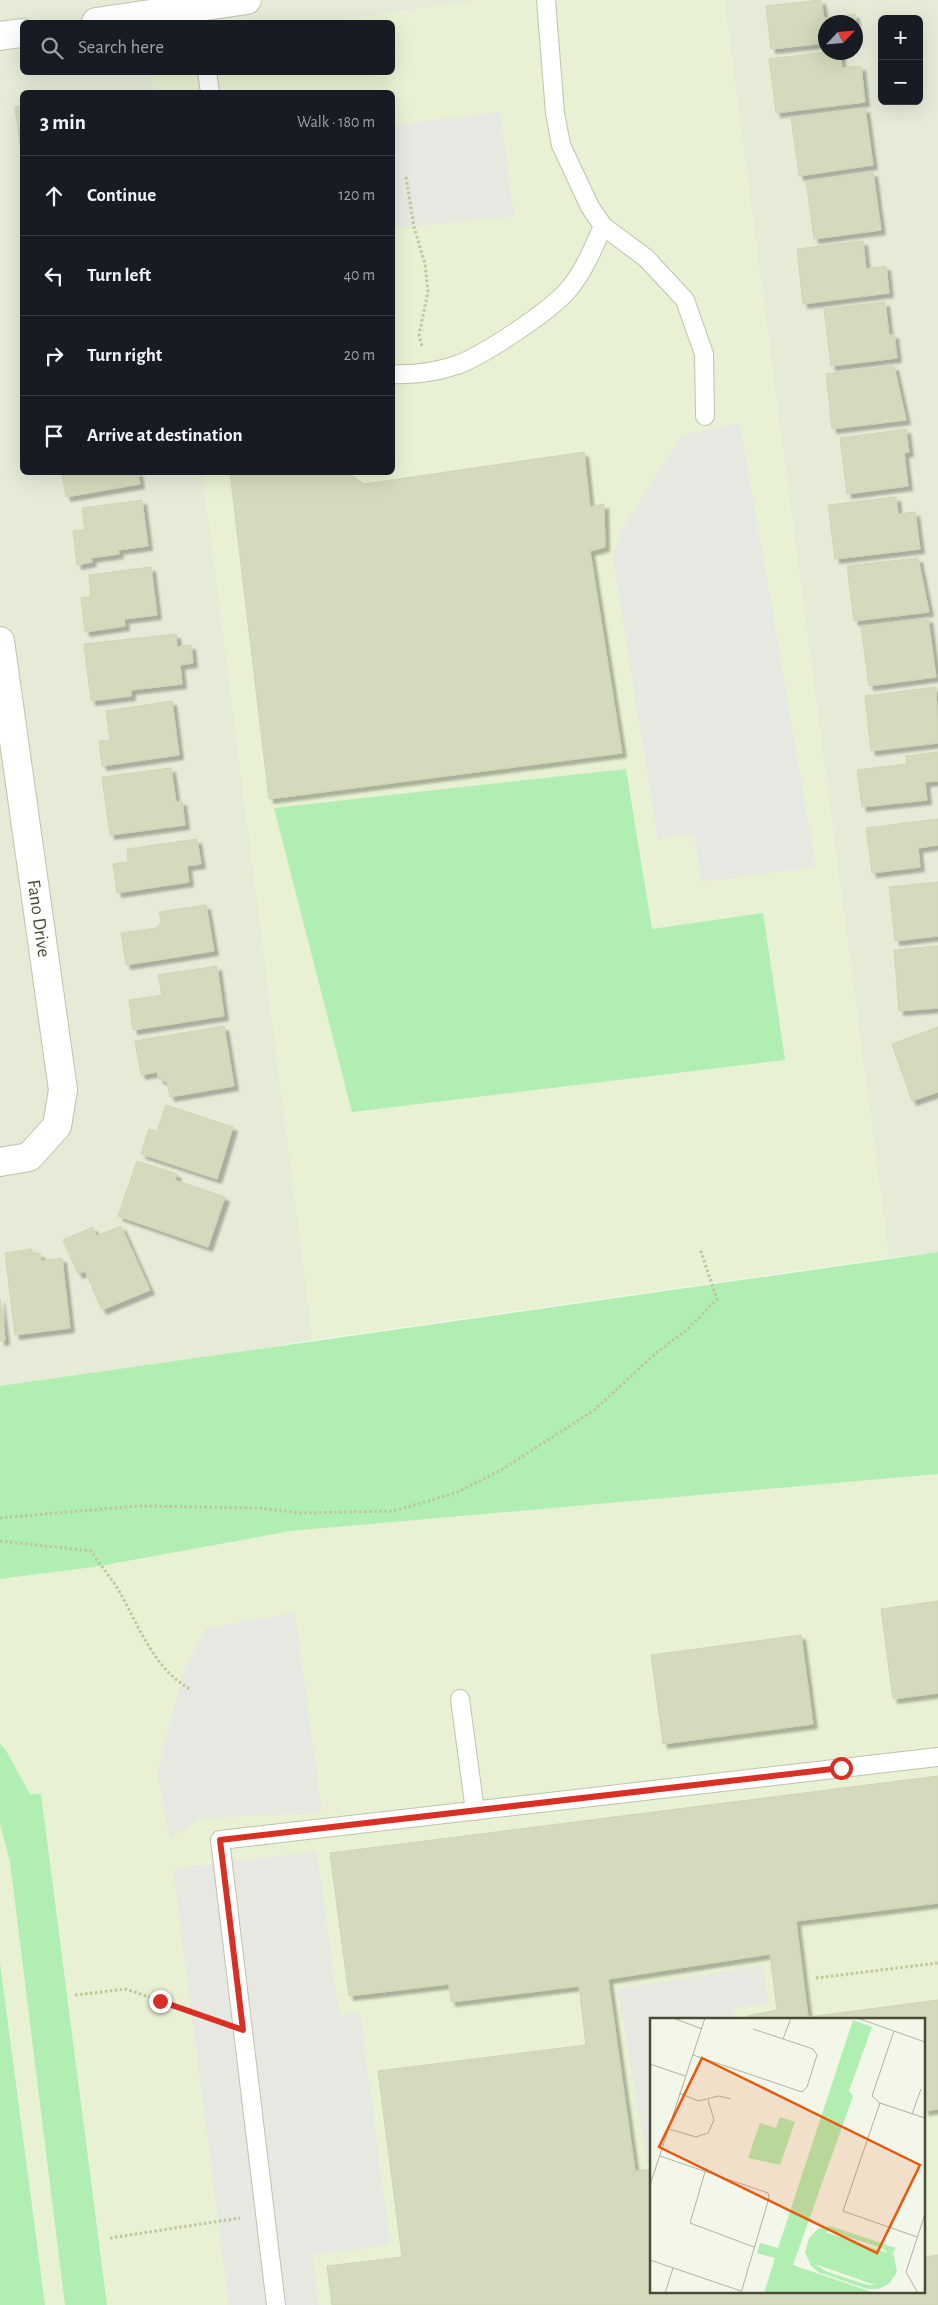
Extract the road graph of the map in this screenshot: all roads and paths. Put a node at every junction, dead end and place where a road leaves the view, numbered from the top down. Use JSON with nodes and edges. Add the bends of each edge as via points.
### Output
{"nodes":[{"id":1,"x":247,"y":0,"type":"edge"},
{"id":2,"x":546,"y":0,"type":"edge"},
{"id":3,"x":199,"y":15,"type":"edge"},
{"id":4,"x":125,"y":20,"type":"edge"},
{"id":5,"x":20,"y":33,"type":"edge"},
{"id":6,"x":0,"y":36,"type":"edge"},
{"id":7,"x":207,"y":75,"type":"edge"},
{"id":8,"x":210,"y":90,"type":"edge"},
{"id":9,"x":406,"y":177,"type":"dead end"},
{"id":10,"x":603,"y":226,"type":"junction"},
{"id":11,"x":428,"y":372,"type":"junction"},
{"id":12,"x":395,"y":374,"type":"edge"},
{"id":13,"x":705,"y":416,"type":"dead end"},
{"id":14,"x":0,"y":641,"type":"edge"},
{"id":15,"x":0,"y":1162,"type":"edge"},
{"id":16,"x":700,"y":1249,"type":"dead end"},
{"id":17,"x":0,"y":1518,"type":"edge"},
{"id":18,"x":0,"y":1541,"type":"edge"},
{"id":19,"x":190,"y":1689,"type":"dead end"},
{"id":20,"x":460,"y":1699,"type":"dead end"},
{"id":21,"x":938,"y":1757,"type":"edge"},
{"id":22,"x":475,"y":1810,"type":"junction"},
{"id":23,"x":938,"y":1962,"type":"edge"},
{"id":24,"x":816,"y":1978,"type":"dead end"},
{"id":25,"x":75,"y":1996,"type":"dead end"},
{"id":26,"x":243,"y":2030,"type":"junction"},
{"id":27,"x":265,"y":2214,"type":"junction"},
{"id":28,"x":110,"y":2238,"type":"dead end"},
{"id":29,"x":276,"y":2305,"type":"edge"}],
"edges":[{"from":1,"to":3,"type":"street"},
{"from":2,"to":10,"type":"lane","via":[[555,113],[561,145],[586,200]]},
{"from":3,"to":4,"type":"street"},
{"from":5,"to":6,"type":"street"},
{"from":7,"to":8,"type":"lane"},
{"from":9,"to":11,"type":"path","via":[[414,227],[425,264],[428,292],[419,335]]},
{"from":10,"to":11,"type":"lane","via":[[588,262],[567,291],[497,344],[457,365]]},
{"from":10,"to":13,"type":"lane","via":[[646,258],[685,300],[704,354]]},
{"from":11,"to":12,"type":"lane"},
{"from":14,"to":15,"type":"street","name":"Fano Drive","via":[[63,1090],[57,1126],[29,1157]]},
{"from":16,"to":17,"type":"path","via":[[717,1300],[593,1411],[501,1470],[458,1492],[394,1511],[301,1514],[260,1508],[137,1506]]},
{"from":18,"to":19,"type":"path","via":[[91,1551],[116,1587],[140,1635],[177,1682]]},
{"from":20,"to":22,"type":"lane"},
{"from":21,"to":22,"type":"lane"},
{"from":22,"to":26,"type":"lane","via":[[220,1840]]},
{"from":23,"to":24,"type":"path"},
{"from":25,"to":26,"type":"path","via":[[126,1989]]},
{"from":26,"to":27,"type":"lane"},
{"from":27,"to":28,"type":"path"},
{"from":27,"to":29,"type":"lane"}]}
